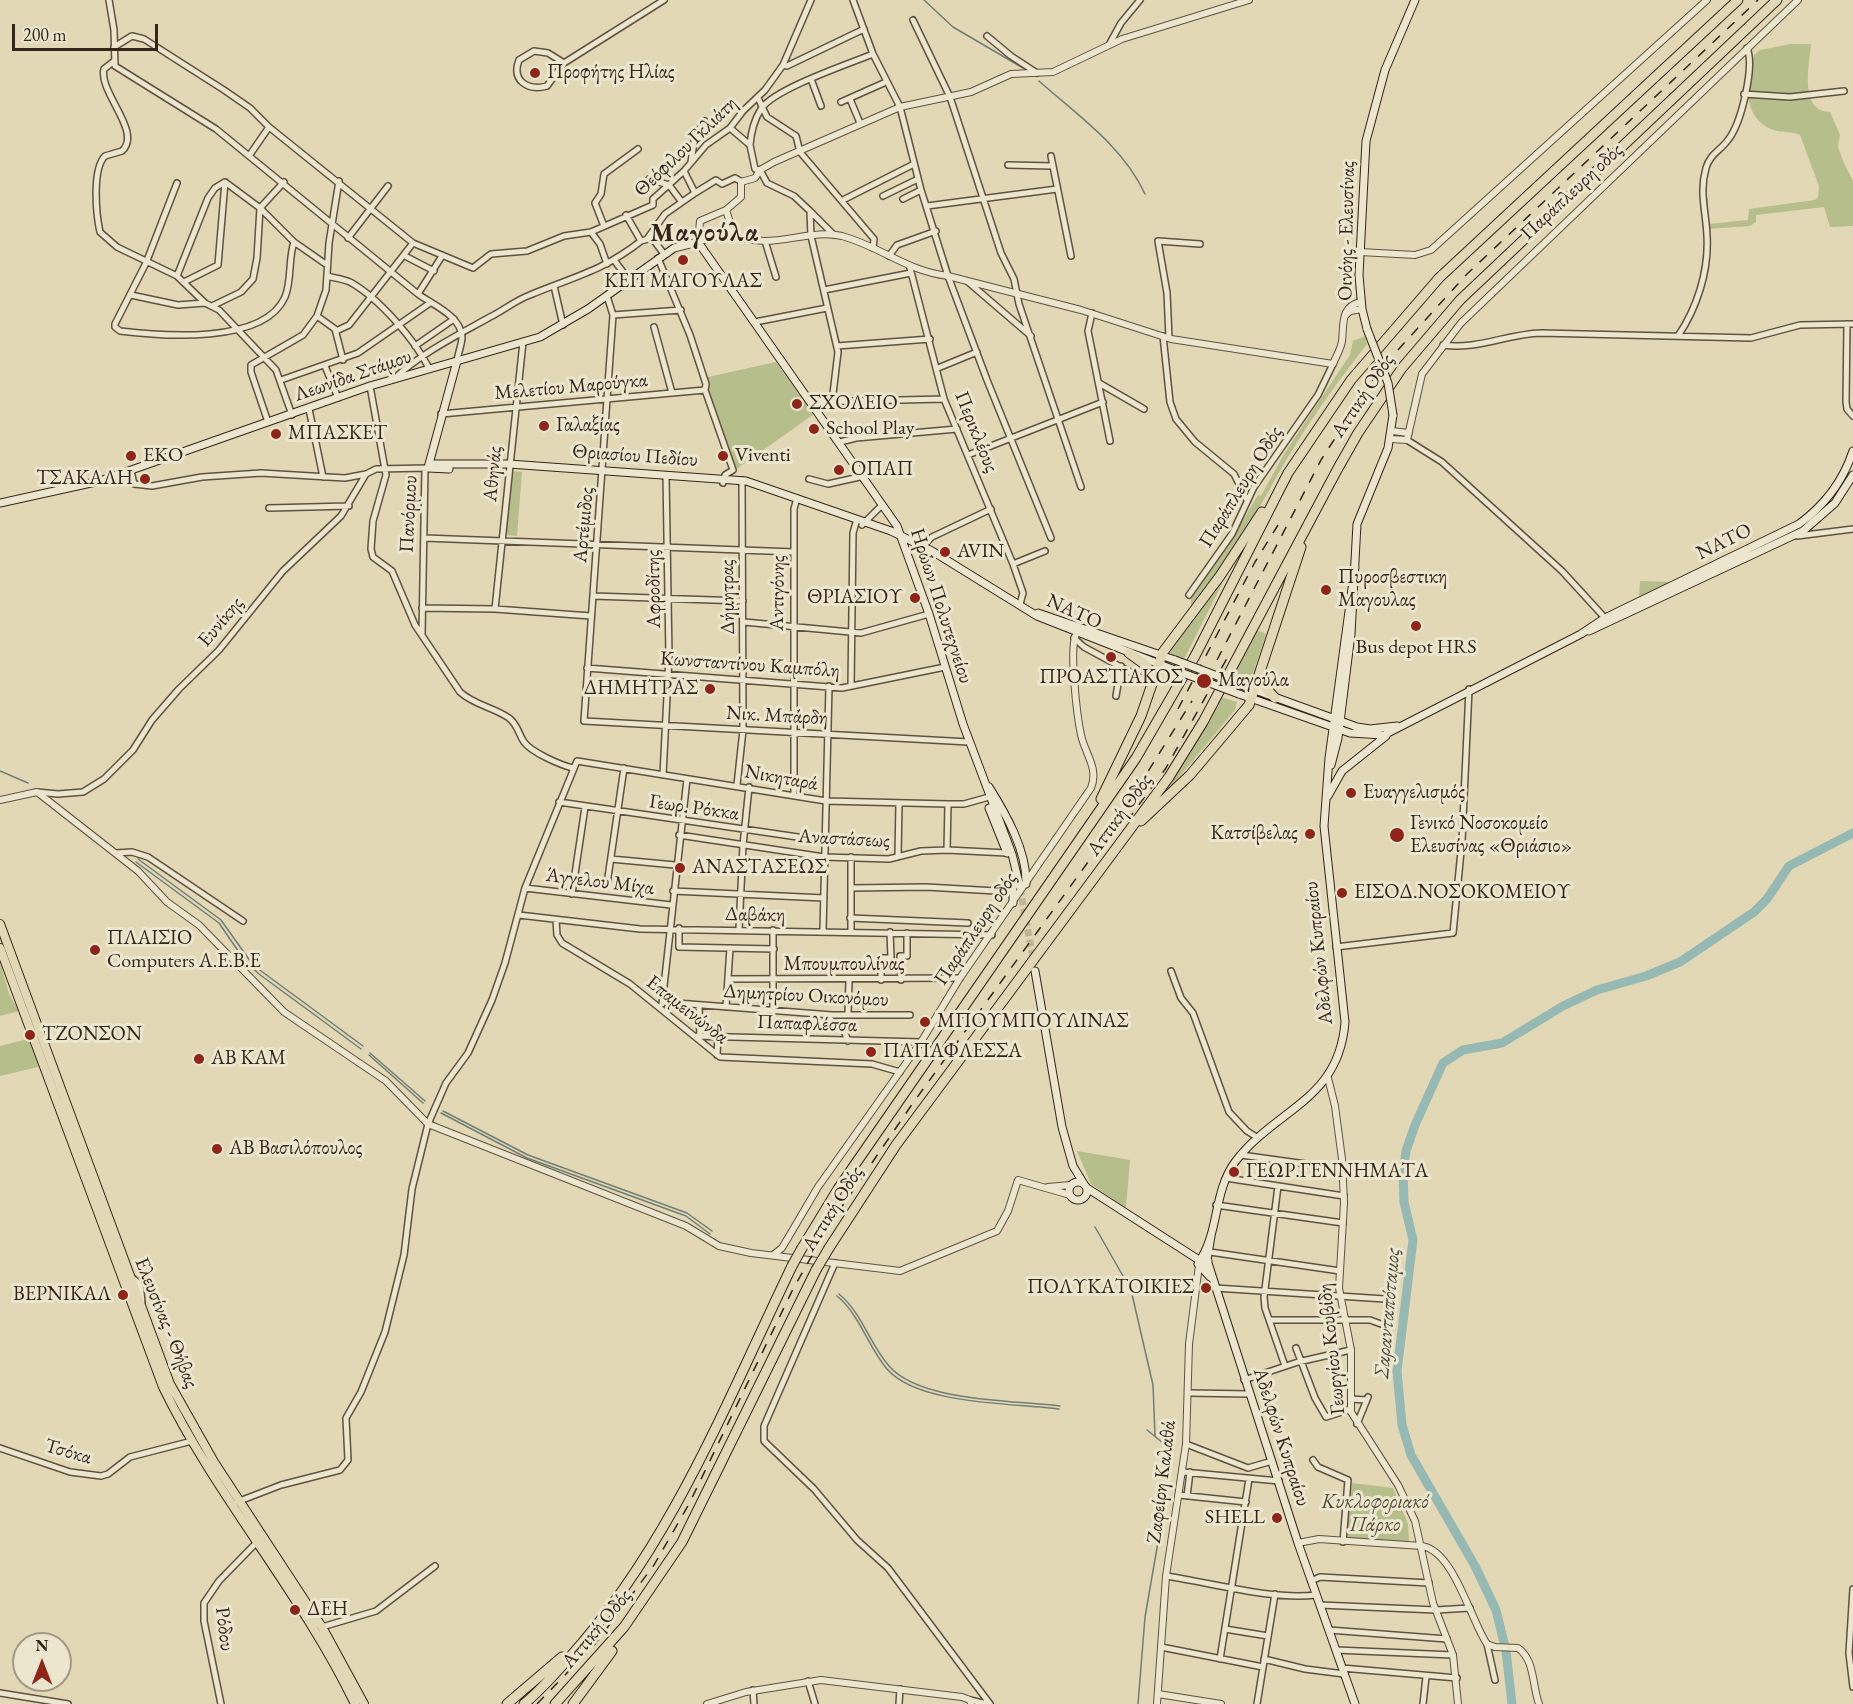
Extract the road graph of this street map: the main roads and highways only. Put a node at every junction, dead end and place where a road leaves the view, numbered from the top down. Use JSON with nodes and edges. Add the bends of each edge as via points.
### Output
{"nodes":[{"id":1,"x":1415,"y":0,"type":"edge"},
{"id":2,"x":1738,"y":0,"type":"edge"},
{"id":3,"x":1777,"y":0,"type":"edge"},
{"id":4,"x":698,"y":242,"type":"joint"},
{"id":5,"x":457,"y":361,"type":"junction"},
{"id":6,"x":1853,"y":451,"type":"edge"},
{"id":7,"x":427,"y":467,"type":"joint"},
{"id":8,"x":1853,"y":474,"type":"edge"},
{"id":9,"x":1324,"y":493,"type":"junction"},
{"id":10,"x":1272,"y":502,"type":"junction"},
{"id":11,"x":0,"y":503,"type":"edge"},
{"id":12,"x":901,"y":536,"type":"junction"},
{"id":13,"x":1355,"y":567,"type":"junction"},
{"id":14,"x":1032,"y":611,"type":"junction"},
{"id":15,"x":1581,"y":634,"type":"junction"},
{"id":16,"x":1129,"y":653,"type":"junction"},
{"id":17,"x":1160,"y":659,"type":"junction"},
{"id":18,"x":1262,"y":672,"type":"junction"},
{"id":19,"x":1148,"y":680,"type":"junction"},
{"id":20,"x":1254,"y":695,"type":"junction"},
{"id":21,"x":1275,"y":698,"type":"junction"},
{"id":22,"x":1337,"y":706,"type":"junction"},
{"id":23,"x":1321,"y":714,"type":"junction"},
{"id":24,"x":1410,"y":721,"type":"junction"},
{"id":25,"x":1337,"y":725,"type":"junction"},
{"id":26,"x":1395,"y":731,"type":"junction"},
{"id":27,"x":983,"y":778,"type":"junction"},
{"id":28,"x":989,"y":797,"type":"junction"},
{"id":29,"x":1326,"y":801,"type":"junction"},
{"id":30,"x":1136,"y":823,"type":"junction"},
{"id":31,"x":1079,"y":840,"type":"junction"},
{"id":32,"x":1024,"y":869,"type":"junction"},
{"id":33,"x":1034,"y":873,"type":"road end"},
{"id":34,"x":1020,"y":888,"type":"junction"},
{"id":35,"x":1013,"y":903,"type":"road end"},
{"id":36,"x":0,"y":924,"type":"edge"},
{"id":37,"x":0,"y":948,"type":"edge"},
{"id":38,"x":1035,"y":971,"type":"tunnel mouth"},
{"id":39,"x":1073,"y":1166,"type":"junction"},
{"id":40,"x":1072,"y":1184,"type":"junction"},
{"id":41,"x":1085,"y":1186,"type":"junction"},
{"id":42,"x":1085,"y":1197,"type":"junction"},
{"id":43,"x":1108,"y":1201,"type":"junction"},
{"id":44,"x":1211,"y":1231,"type":"junction"},
{"id":45,"x":1203,"y":1262,"type":"junction"},
{"id":46,"x":236,"y":1502,"type":"junction"},
{"id":47,"x":260,"y":1540,"type":"junction"},
{"id":48,"x":624,"y":1628,"type":"junction"},
{"id":49,"x":588,"y":1636,"type":"junction"},
{"id":50,"x":355,"y":1704,"type":"edge"},
{"id":51,"x":364,"y":1704,"type":"edge"},
{"id":52,"x":507,"y":1704,"type":"edge"},
{"id":53,"x":524,"y":1704,"type":"edge"},
{"id":54,"x":555,"y":1704,"type":"edge"},
{"id":55,"x":573,"y":1704,"type":"edge"},
{"id":56,"x":1355,"y":1704,"type":"edge"}],
"edges":[{"from":1,"to":13,"type":"main road","name":"Οινόης - Ελευσίνας","bridge":true,"via":[[1385,70],[1368,130],[1362,179],[1361,305],[1388,382],[1394,415],[1392,435],[1357,524]]},
{"from":2,"to":10,"type":"highway","name":"Αττική Οδός","via":[[1419,299],[1351,380],[1304,446]]},
{"from":3,"to":9,"type":"highway","name":"Αττική Οδός","via":[[1460,300],[1402,368]]},
{"from":4,"to":5,"type":"main road","name":"Λεωνίδα Στάμου","via":[[674,248],[563,326]]},
{"from":4,"to":12,"type":"main road","name":"Ηρώων Πολυτεχνείου","via":[[864,476]]},
{"from":5,"to":7,"type":"main road","name":"Πανόρμου"},
{"from":5,"to":11,"type":"main road","name":"Λεωνίδα Στάμου","via":[[370,386],[131,471],[79,487]]},
{"from":6,"to":15,"type":"main road","name":"ΝΑΤΟ","via":[[1836,487],[1799,524],[1605,618]]},
{"from":7,"to":12,"type":"main road","name":"Θριασίου Πεδίου","via":[[508,466],[742,482],[891,536]]},
{"from":8,"to":15,"type":"main road","name":"ΝΑΤΟ","via":[[1824,514],[1792,537]]},
{"from":9,"to":18,"type":"highway","via":[[1288,582]]},
{"from":9,"to":30,"type":"highway","name":"Αττική Οδός","via":[[1203,722]]},
{"from":10,"to":17,"type":"highway"},
{"from":10,"to":31,"type":"highway","name":"Αττική Οδός","via":[[1167,707]]},
{"from":12,"to":14,"type":"main road","name":"Θριασίου Πεδίου"},
{"from":12,"to":27,"type":"main road","name":"Ηρώων Πολυτεχνείου"},
{"from":13,"to":22,"type":"main road","name":"Οινόης - Ελευσίνας"},
{"from":13,"to":25,"type":"main road","name":"Οινόης - Ελευσίνας","via":[[1353,612]]},
{"from":14,"to":16,"type":"main road","name":"ΝΑΤΟ","via":[[1075,636]]},
{"from":14,"to":17,"type":"main road","name":"ΝΑΤΟ"},
{"from":15,"to":24,"type":"main road","name":"ΝΑΤΟ"},
{"from":16,"to":17,"type":"main road","name":"ΝΑΤΟ"},
{"from":16,"to":19,"type":"highway","via":[[1148,666]]},
{"from":17,"to":19,"type":"highway"},
{"from":17,"to":20,"type":"main road","name":"ΝΑΤΟ","bridge":true,"via":[[1172,669],[1239,694]]},
{"from":17,"to":20,"type":"main road","name":"ΝΑΤΟ","bridge":true,"via":[[1175,660],[1244,686]]},
{"from":18,"to":20,"type":"highway"},
{"from":18,"to":21,"type":"highway","via":[[1262,683]]},
{"from":19,"to":31,"type":"highway","via":[[1132,735]]},
{"from":20,"to":21,"type":"main road","name":"ΝΑΤΟ"},
{"from":20,"to":25,"type":"main road","name":"ΝΑΤΟ"},
{"from":20,"to":30,"type":"highway","via":[[1190,775],[1147,818]]},
{"from":21,"to":23,"type":"main road","name":"ΝΑΤΟ"},
{"from":22,"to":23,"type":"main road","via":[[1332,712]]},
{"from":22,"to":25,"type":"main road","name":"Οινόης - Ελευσίνας"},
{"from":23,"to":25,"type":"main road","name":"ΝΑΤΟ"},
{"from":24,"to":25,"type":"main road","name":"ΝΑΤΟ","via":[[1370,729]]},
{"from":24,"to":26,"type":"main road","name":"ΝΑΤΟ"},
{"from":25,"to":26,"type":"main road","name":"ΝΑΤΟ","via":[[1370,735]]},
{"from":25,"to":29,"type":"main road","name":"Αδελφών Κυπραίου"},
{"from":26,"to":29,"type":"main road","via":[[1375,742],[1342,771]]},
{"from":27,"to":28,"type":"main road","name":"Ηρώων Πολυτεχνείου"},
{"from":27,"to":32,"type":"main road","via":[[1005,814]]},
{"from":28,"to":34,"type":"main road","name":"Ηρώων Πολυτεχνείου","via":[[1012,854]]},
{"from":28,"to":34,"type":"main road","via":[[989,809]]},
{"from":29,"to":44,"type":"main road","name":"Αδελφών Κυπραίου","via":[[1325,852],[1345,1022],[1338,1058],[1328,1078],[1241,1155],[1226,1178]]},
{"from":30,"to":48,"type":"highway","name":"Αττική Οδός","bridge":true,"via":[[896,1145],[829,1248],[697,1514],[663,1573]]},
{"from":31,"to":49,"type":"highway","name":"Αττική Οδός","bridge":true,"via":[[838,1189],[792,1266],[659,1535]]},
{"from":32,"to":33,"type":"main road"},
{"from":32,"to":34,"type":"main road"},
{"from":34,"to":35,"type":"main road"},
{"from":36,"to":46,"type":"main road","name":"Ελευσίνας - Θήβας","via":[[141,1311],[179,1401]]},
{"from":37,"to":46,"type":"main road","name":"Ελευσίνας - Θήβας","via":[[152,1363],[192,1441]]},
{"from":38,"to":39,"type":"main road","via":[[1062,1127]]},
{"from":39,"to":40,"type":"main road"},
{"from":39,"to":41,"type":"main road"},
{"from":40,"to":41,"type":"main road"},
{"from":40,"to":42,"type":"main road","via":[[1070,1195],[1076,1200]]},
{"from":41,"to":42,"type":"main road"},
{"from":41,"to":43,"type":"main road"},
{"from":42,"to":43,"type":"main road","via":[[1097,1196]]},
{"from":43,"to":45,"type":"main road"},
{"from":44,"to":45,"type":"main road","name":"Αδελφών Κυπραίου"},
{"from":44,"to":45,"type":"main road","name":"Αδελφών Κυπραίου","via":[[1210,1251]]},
{"from":45,"to":56,"type":"main road","name":"Αδελφών Κυπραίου"},
{"from":46,"to":47,"type":"main road","name":"Ελευσίνας - Θήβας"},
{"from":47,"to":50,"type":"main road","name":"Ελευσίνας - Θήβας"},
{"from":47,"to":51,"type":"main road","name":"Ελευσίνας - Θήβας","via":[[322,1627]]},
{"from":48,"to":54,"type":"highway","name":"Αττική Οδός"},
{"from":48,"to":55,"type":"highway"},
{"from":49,"to":52,"type":"highway"},
{"from":49,"to":53,"type":"highway","name":"Αττική Οδός"}]}
